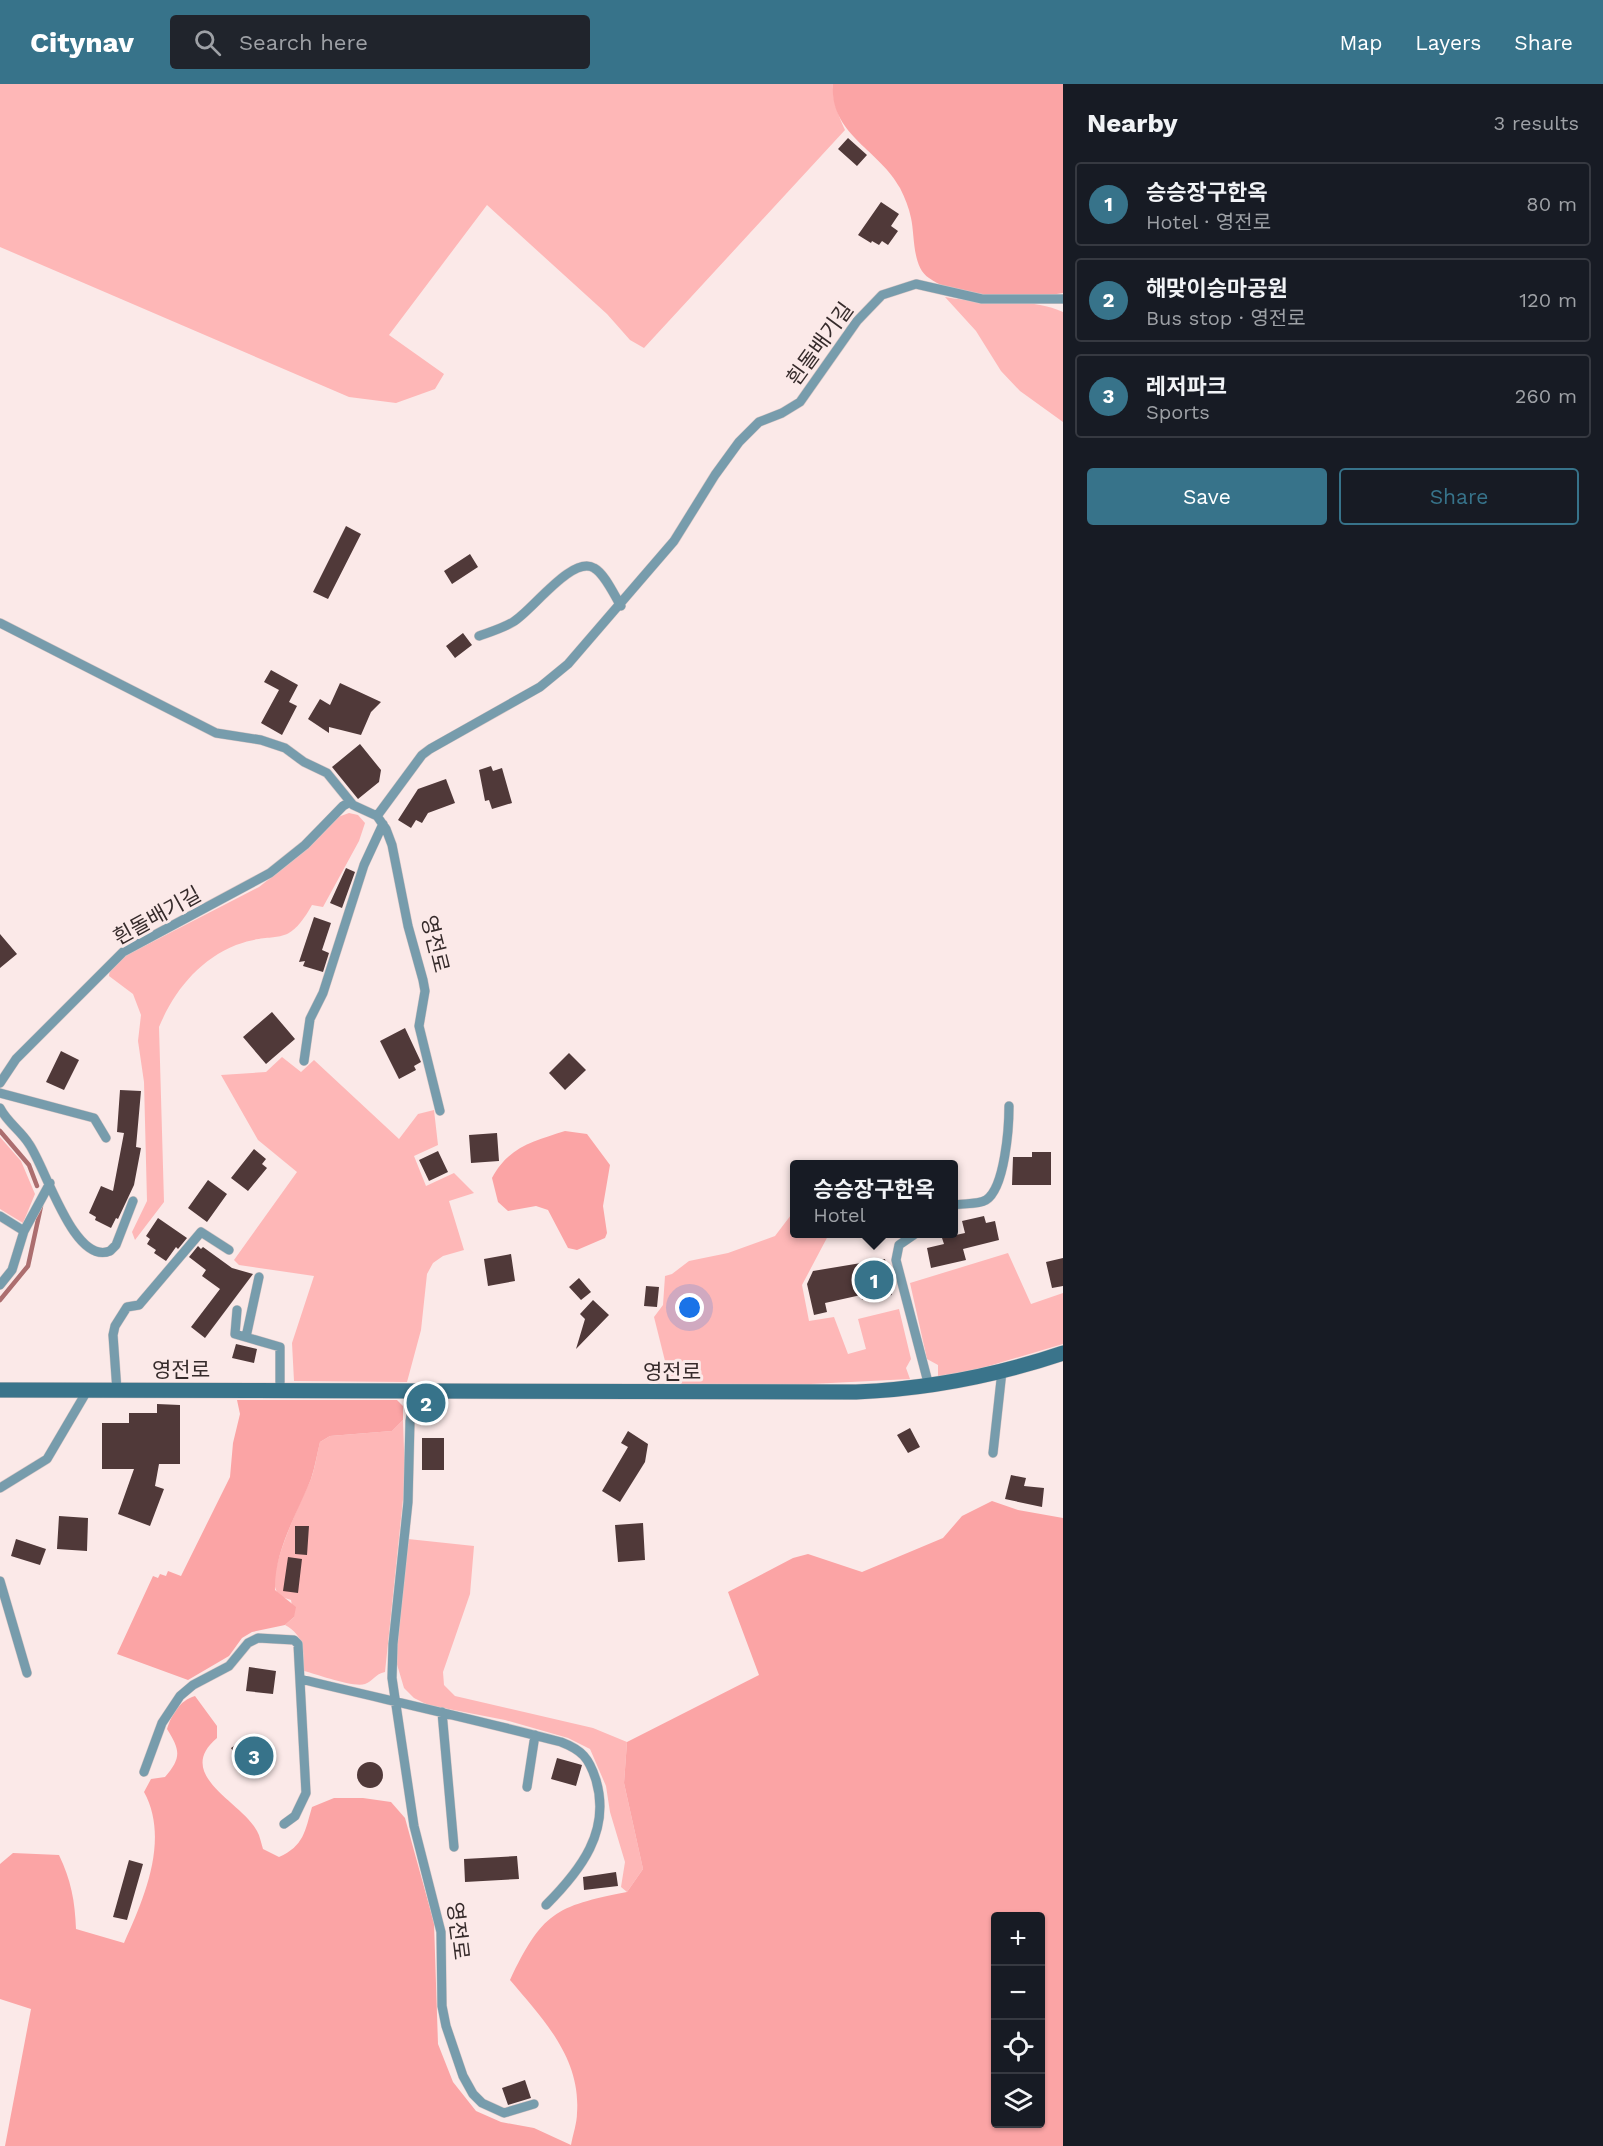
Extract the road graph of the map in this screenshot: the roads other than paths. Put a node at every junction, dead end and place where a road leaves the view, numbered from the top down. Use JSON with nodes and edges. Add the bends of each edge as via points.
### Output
{"nodes":[{"id":1,"x":1063,"y":299,"type":"edge"},
{"id":2,"x":1053,"y":300,"type":"junction"},
{"id":3,"x":1063,"y":306,"type":"edge"},
{"id":4,"x":621,"y":606,"type":"junction"},
{"id":5,"x":0,"y":623,"type":"edge"},
{"id":6,"x":479,"y":636,"type":"dead end"},
{"id":7,"x":350,"y":802,"type":"junction"},
{"id":8,"x":380,"y":820,"type":"junction"},
{"id":9,"x":304,"y":1061,"type":"dead end"},
{"id":10,"x":0,"y":1083,"type":"edge"},
{"id":11,"x":0,"y":1093,"type":"edge"},
{"id":12,"x":1009,"y":1106,"type":"dead end"},
{"id":13,"x":0,"y":1108,"type":"edge"},
{"id":14,"x":440,"y":1111,"type":"dead end"},
{"id":15,"x":106,"y":1138,"type":"dead end"},
{"id":16,"x":50,"y":1183,"type":"junction"},
{"id":17,"x":133,"y":1201,"type":"dead end"},
{"id":18,"x":958,"y":1205,"type":"edge"},
{"id":19,"x":0,"y":1216,"type":"edge"},
{"id":20,"x":24,"y":1231,"type":"junction"},
{"id":21,"x":908,"y":1238,"type":"edge"},
{"id":22,"x":229,"y":1250,"type":"dead end"},
{"id":23,"x":259,"y":1277,"type":"dead end"},
{"id":24,"x":0,"y":1285,"type":"edge"},
{"id":25,"x":237,"y":1310,"type":"dead end"},
{"id":26,"x":246,"y":1337,"type":"junction"},
{"id":27,"x":1063,"y":1353,"type":"edge"},
{"id":28,"x":1002,"y":1371,"type":"junction"},
{"id":29,"x":929,"y":1386,"type":"junction"},
{"id":30,"x":0,"y":1390,"type":"edge"},
{"id":31,"x":87,"y":1391,"type":"junction"},
{"id":32,"x":117,"y":1391,"type":"junction"},
{"id":33,"x":280,"y":1391,"type":"junction"},
{"id":34,"x":415,"y":1392,"type":"junction"},
{"id":35,"x":993,"y":1453,"type":"dead end"},
{"id":36,"x":0,"y":1488,"type":"edge"},
{"id":37,"x":0,"y":1581,"type":"edge"},
{"id":38,"x":27,"y":1673,"type":"dead end"},
{"id":39,"x":300,"y":1679,"type":"junction"},
{"id":40,"x":396,"y":1702,"type":"junction"},
{"id":41,"x":442,"y":1712,"type":"junction"},
{"id":42,"x":535,"y":1735,"type":"junction"},
{"id":43,"x":144,"y":1772,"type":"dead end"},
{"id":44,"x":527,"y":1787,"type":"dead end"},
{"id":45,"x":284,"y":1824,"type":"dead end"},
{"id":46,"x":454,"y":1847,"type":"dead end"},
{"id":47,"x":546,"y":1905,"type":"dead end"},
{"id":48,"x":534,"y":2104,"type":"dead end"}],
"edges":[{"from":1,"to":2,"type":"lane"},
{"from":2,"to":3,"type":"lane","name":"흰돌배기길"},
{"from":2,"to":4,"type":"lane","name":"흰돌배기길","via":[[963,297],[916,284],[882,294],[857,321],[800,402],[759,422],[739,442],[674,541]]},
{"from":4,"to":6,"type":"lane","via":[[597,570],[584,565],[562,577],[528,612]]},
{"from":4,"to":8,"type":"lane","name":"흰돌배기길","via":[[554,677],[422,755]]},
{"from":5,"to":7,"type":"lane","via":[[216,733],[285,747],[327,773]]},
{"from":7,"to":8,"type":"lane"},
{"from":7,"to":10,"type":"lane","name":"흰돌배기길","via":[[270,873],[123,952],[16,1059]]},
{"from":8,"to":9,"type":"lane","name":"흰돌배기길","via":[[323,993],[310,1019]]},
{"from":8,"to":14,"type":"lane","name":"영전로","via":[[395,856],[423,980],[419,1026]]},
{"from":11,"to":15,"type":"lane","via":[[94,1118]]},
{"from":12,"to":18,"type":"lane","via":[[1009,1128],[996,1190],[980,1203]]},
{"from":13,"to":16,"type":"lane","via":[[29,1143]]},
{"from":16,"to":17,"type":"lane","via":[[76,1236],[94,1253],[104,1254],[116,1245]]},
{"from":16,"to":20,"type":"lane"},
{"from":19,"to":20,"type":"lane"},
{"from":20,"to":24,"type":"lane","via":[[16,1260]]},
{"from":21,"to":29,"type":"lane","via":[[899,1245],[896,1260]]},
{"from":22,"to":32,"type":"lane","via":[[201,1232],[139,1305],[127,1307],[113,1335]]},
{"from":23,"to":26,"type":"lane"},
{"from":25,"to":26,"type":"lane","via":[[235,1334]]},
{"from":26,"to":33,"type":"lane","via":[[280,1347]]},
{"from":27,"to":28,"type":"street","name":"영전로"},
{"from":28,"to":29,"type":"street","name":"영전로"},
{"from":28,"to":35,"type":"lane"},
{"from":29,"to":34,"type":"street","name":"영전로","via":[[845,1392]]},
{"from":30,"to":31,"type":"street","name":"영전로"},
{"from":31,"to":32,"type":"street","name":"영전로"},
{"from":31,"to":36,"type":"lane","via":[[46,1459]]},
{"from":32,"to":33,"type":"street","name":"영전로"},
{"from":33,"to":34,"type":"street","name":"영전로"},
{"from":34,"to":40,"type":"lane","name":"영전로","via":[[393,1644]]},
{"from":37,"to":38,"type":"lane"},
{"from":39,"to":40,"type":"lane"},
{"from":39,"to":43,"type":"lane","via":[[298,1644],[294,1640],[258,1638],[248,1643],[229,1666],[193,1684],[180,1696],[162,1723]]},
{"from":39,"to":45,"type":"lane","via":[[306,1793],[295,1816]]},
{"from":40,"to":41,"type":"lane"},
{"from":40,"to":48,"type":"lane","name":"영전로","via":[[414,1826],[441,1932],[442,2006],[454,2054],[473,2094],[482,2103],[504,2113]]},
{"from":41,"to":42,"type":"lane"},
{"from":41,"to":46,"type":"lane"},
{"from":42,"to":44,"type":"lane"},
{"from":42,"to":47,"type":"lane","via":[[576,1748],[587,1756],[601,1808],[598,1828],[583,1860]]}]}
